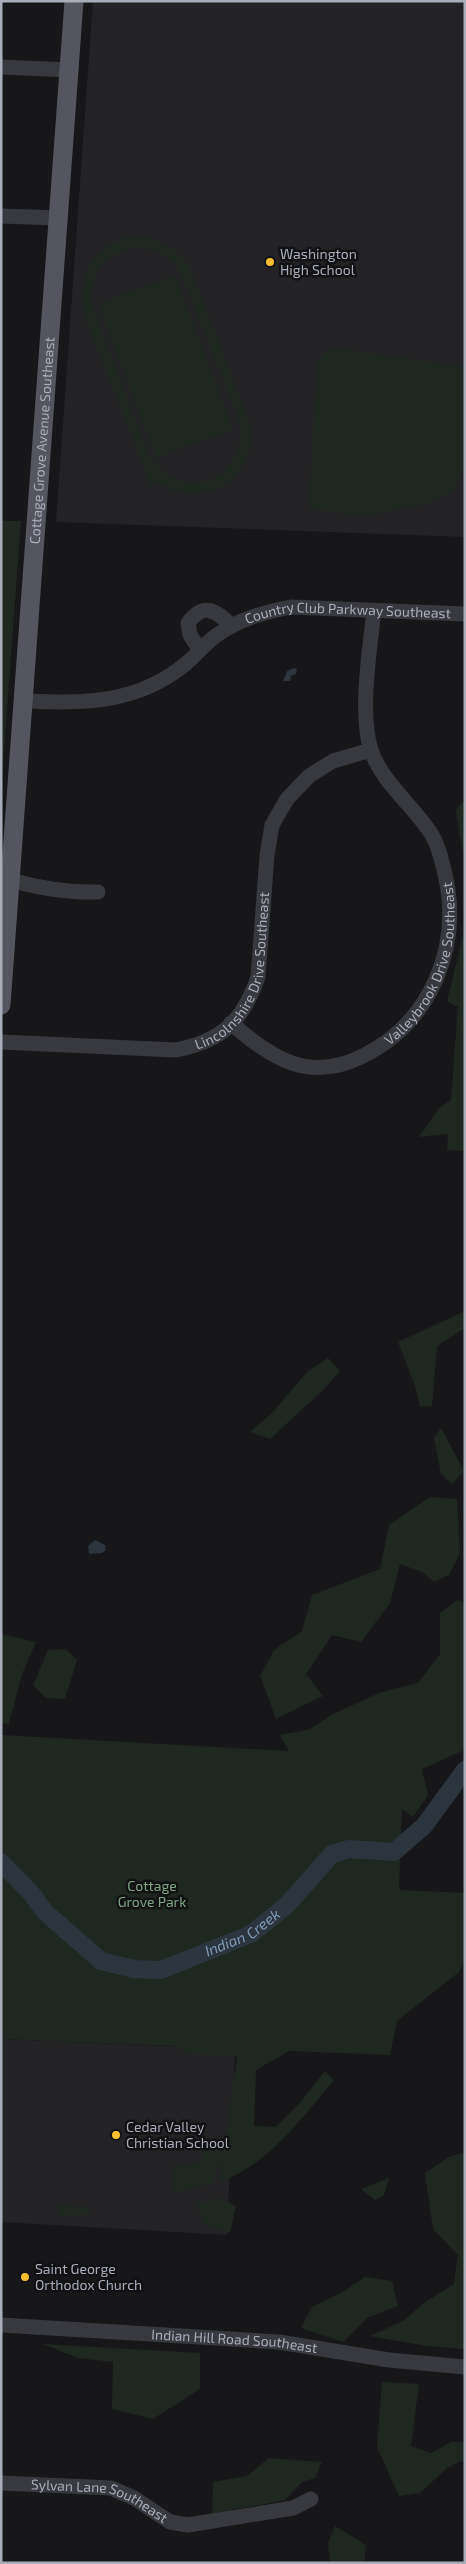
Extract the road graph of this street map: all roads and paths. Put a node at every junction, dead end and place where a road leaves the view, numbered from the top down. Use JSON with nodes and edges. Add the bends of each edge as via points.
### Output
{"nodes":[{"id":1,"x":74,"y":1,"type":"edge"},
{"id":2,"x":1,"y":67,"type":"edge"},
{"id":3,"x":70,"y":70,"type":"junction"},
{"id":4,"x":1,"y":216,"type":"edge"},
{"id":5,"x":59,"y":218,"type":"junction"},
{"id":6,"x":374,"y":610,"type":"junction"},
{"id":7,"x":465,"y":614,"type":"edge"},
{"id":8,"x":232,"y":626,"type":"junction"},
{"id":9,"x":200,"y":650,"type":"junction"},
{"id":10,"x":23,"y":701,"type":"junction"},
{"id":11,"x":371,"y":750,"type":"junction"},
{"id":12,"x":10,"y":880,"type":"junction"},
{"id":13,"x":98,"y":892,"type":"dead end"},
{"id":14,"x":1,"y":1005,"type":"edge"},
{"id":15,"x":231,"y":1024,"type":"junction"},
{"id":16,"x":1,"y":1042,"type":"edge"},
{"id":17,"x":1,"y":2325,"type":"edge"},
{"id":18,"x":465,"y":2366,"type":"edge"},
{"id":19,"x":1,"y":2482,"type":"edge"},
{"id":20,"x":311,"y":2499,"type":"dead end"}],
"edges":[{"from":1,"to":3,"type":"main road","name":"Cottage Grove Avenue Southeast"},
{"from":2,"to":3,"type":"street"},
{"from":3,"to":5,"type":"main road","name":"Cottage Grove Avenue Southeast"},
{"from":4,"to":5,"type":"street"},
{"from":5,"to":10,"type":"main road","name":"Cottage Grove Avenue Southeast"},
{"from":6,"to":7,"type":"street","name":"Country Club Parkway Southeast"},
{"from":6,"to":8,"type":"street","name":"Country Club Parkway Southeast","via":[[291,607],[268,611]]},
{"from":6,"to":11,"type":"street","name":"Valleybrook Drive Southeast","via":[[366,702],[366,728]]},
{"from":8,"to":9,"type":"street","name":"Country Club Parkway Southeast"},
{"from":8,"to":9,"type":"street","name":"Country Club Parkway Southeast","via":[[218,613],[206,609],[196,613],[188,622],[190,635]]},
{"from":9,"to":10,"type":"street","name":"Country Club Parkway Southeast","via":[[183,667],[155,683],[117,698],[83,703]]},
{"from":10,"to":12,"type":"main road","name":"Cottage Grove Avenue Southeast"},
{"from":11,"to":15,"type":"street","name":"Lincolnshire Drive Southeast","via":[[333,761],[309,776],[287,799],[272,825],[258,977],[252,995]]},
{"from":11,"to":15,"type":"street","name":"Valleybrook Drive Southeast","via":[[394,788],[434,837],[445,871],[450,895],[450,922],[440,972],[429,996],[414,1016],[382,1045],[345,1064],[324,1068],[279,1060]]},
{"from":12,"to":13,"type":"street","via":[[34,887]]},
{"from":12,"to":14,"type":"main road","name":"Cottage Grove Avenue Southeast"},
{"from":15,"to":16,"type":"street","name":"Lincolnshire Drive Southeast","via":[[217,1037],[199,1046],[176,1050]]},
{"from":17,"to":18,"type":"street","name":"Indian Hill Road Southeast","via":[[279,2342],[389,2360]]},
{"from":19,"to":20,"type":"street","name":"Sylvan Lane Southeast","via":[[111,2488],[134,2498],[170,2522],[188,2525],[293,2508]]}]}
